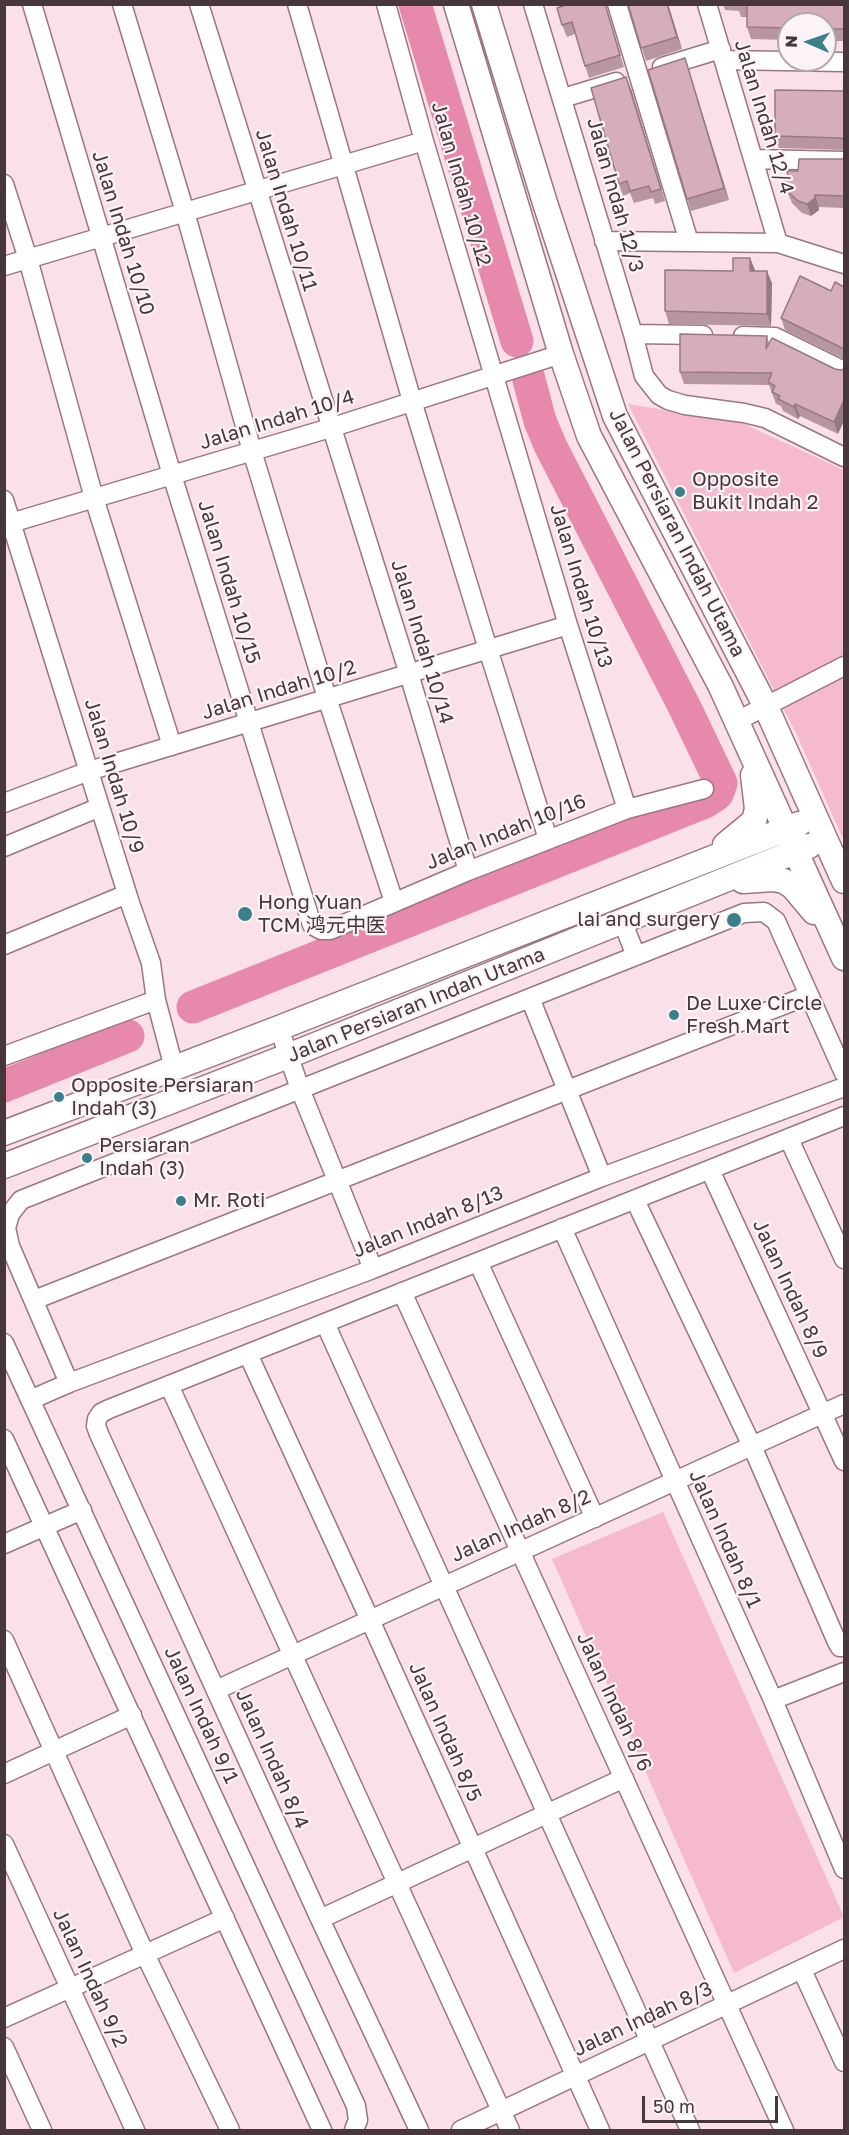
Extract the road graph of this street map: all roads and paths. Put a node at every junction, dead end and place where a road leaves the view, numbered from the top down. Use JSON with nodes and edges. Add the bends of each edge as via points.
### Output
{"nodes":[{"id":1,"x":32,"y":4,"type":"edge"},
{"id":2,"x":122,"y":4,"type":"edge"},
{"id":3,"x":199,"y":4,"type":"edge"},
{"id":4,"x":297,"y":4,"type":"edge"},
{"id":5,"x":386,"y":4,"type":"edge"},
{"id":6,"x":456,"y":4,"type":"edge"},
{"id":7,"x":484,"y":4,"type":"edge"},
{"id":8,"x":533,"y":4,"type":"edge"},
{"id":9,"x":616,"y":4,"type":"edge"},
{"id":10,"x":707,"y":4,"type":"edge"},
{"id":11,"x":722,"y":55,"type":"junction"},
{"id":12,"x":844,"y":62,"type":"edge"},
{"id":13,"x":638,"y":75,"type":"junction"},
{"id":14,"x":563,"y":98,"type":"junction"},
{"id":15,"x":424,"y":141,"type":"junction"},
{"id":16,"x":753,"y":159,"type":"junction"},
{"id":17,"x":844,"y":161,"type":"edge"},
{"id":18,"x":345,"y":165,"type":"junction"},
{"id":19,"x":4,"y":184,"type":"edge"},
{"id":20,"x":257,"y":191,"type":"junction"},
{"id":21,"x":545,"y":203,"type":"junction"},
{"id":22,"x":185,"y":212,"type":"junction"},
{"id":23,"x":101,"y":238,"type":"junction"},
{"id":24,"x":604,"y":241,"type":"junction"},
{"id":25,"x":689,"y":242,"type":"junction"},
{"id":26,"x":778,"y":243,"type":"junction"},
{"id":27,"x":28,"y":259,"type":"junction"},
{"id":28,"x":844,"y":264,"type":"edge"},
{"id":29,"x":4,"y":266,"type":"edge"},
{"id":30,"x":633,"y":334,"type":"junction"},
{"id":31,"x":561,"y":354,"type":"junction"},
{"id":32,"x":844,"y":370,"type":"edge"},
{"id":33,"x":494,"y":375,"type":"junction"},
{"id":34,"x":412,"y":402,"type":"junction"},
{"id":35,"x":615,"y":416,"type":"junction"},
{"id":36,"x":330,"y":428,"type":"junction"},
{"id":37,"x":252,"y":451,"type":"junction"},
{"id":38,"x":844,"y":457,"type":"edge"},
{"id":39,"x":172,"y":475,"type":"junction"},
{"id":40,"x":94,"y":498,"type":"junction"},
{"id":41,"x":4,"y":500,"type":"edge"},
{"id":42,"x":8,"y":524,"type":"edge"},
{"id":43,"x":568,"y":625,"type":"junction"},
{"id":44,"x":488,"y":649,"type":"junction"},
{"id":45,"x":844,"y":666,"type":"edge"},
{"id":46,"x":409,"y":674,"type":"junction"},
{"id":47,"x":327,"y":699,"type":"junction"},
{"id":48,"x":766,"y":707,"type":"junction"},
{"id":49,"x":249,"y":722,"type":"junction"},
{"id":50,"x":742,"y":732,"type":"junction"},
{"id":51,"x":172,"y":746,"type":"junction"},
{"id":52,"x":89,"y":771,"type":"junction"},
{"id":53,"x":704,"y":789,"type":"dead end"},
{"id":54,"x":5,"y":802,"type":"edge"},
{"id":55,"x":100,"y":807,"type":"junction"},
{"id":56,"x":627,"y":808,"type":"junction"},
{"id":57,"x":815,"y":817,"type":"junction"},
{"id":58,"x":786,"y":829,"type":"junction"},
{"id":59,"x":549,"y":839,"type":"junction"},
{"id":60,"x":826,"y":840,"type":"junction"},
{"id":61,"x":4,"y":847,"type":"edge"},
{"id":62,"x":796,"y":852,"type":"junction"},
{"id":63,"x":706,"y":860,"type":"junction"},
{"id":64,"x":468,"y":871,"type":"junction"},
{"id":65,"x":844,"y":881,"type":"edge"},
{"id":66,"x":722,"y":882,"type":"junction"},
{"id":67,"x":133,"y":898,"type":"junction"},
{"id":68,"x":394,"y":902,"type":"junction"},
{"id":69,"x":623,"y":923,"type":"junction"},
{"id":70,"x":330,"y":930,"type":"joint"},
{"id":71,"x":835,"y":936,"type":"junction"},
{"id":72,"x":4,"y":945,"type":"edge"},
{"id":73,"x":636,"y":956,"type":"junction"},
{"id":74,"x":844,"y":958,"type":"edge"},
{"id":75,"x":809,"y":995,"type":"junction"},
{"id":76,"x":531,"y":998,"type":"junction"},
{"id":77,"x":156,"y":1000,"type":"junction"},
{"id":78,"x":279,"y":1028,"type":"junction"},
{"id":79,"x":4,"y":1056,"type":"edge"},
{"id":80,"x":288,"y":1056,"type":"junction"},
{"id":81,"x":174,"y":1068,"type":"junction"},
{"id":82,"x":844,"y":1073,"type":"edge"},
{"id":83,"x":844,"y":1087,"type":"edge"},
{"id":84,"x":300,"y":1089,"type":"junction"},
{"id":85,"x":568,"y":1090,"type":"junction"},
{"id":86,"x":844,"y":1116,"type":"edge"},
{"id":87,"x":43,"y":1119,"type":"junction"},
{"id":88,"x":4,"y":1133,"type":"edge"},
{"id":89,"x":789,"y":1139,"type":"junction"},
{"id":90,"x":4,"y":1144,"type":"edge"},
{"id":91,"x":60,"y":1145,"type":"junction"},
{"id":92,"x":4,"y":1166,"type":"edge"},
{"id":93,"x":710,"y":1170,"type":"junction"},
{"id":94,"x":4,"y":1177,"type":"edge"},
{"id":95,"x":602,"y":1177,"type":"junction"},
{"id":96,"x":337,"y":1181,"type":"junction"},
{"id":97,"x":634,"y":1200,"type":"junction"},
{"id":98,"x":562,"y":1228,"type":"junction"},
{"id":99,"x":844,"y":1259,"type":"edge"},
{"id":100,"x":478,"y":1262,"type":"junction"},
{"id":101,"x":373,"y":1269,"type":"junction"},
{"id":102,"x":402,"y":1292,"type":"junction"},
{"id":103,"x":34,"y":1300,"type":"junction"},
{"id":104,"x":325,"y":1323,"type":"junction"},
{"id":105,"x":4,"y":1343,"type":"edge"},
{"id":106,"x":248,"y":1354,"type":"junction"},
{"id":107,"x":69,"y":1383,"type":"junction"},
{"id":108,"x":168,"y":1385,"type":"junction"},
{"id":109,"x":30,"y":1400,"type":"junction"},
{"id":110,"x":844,"y":1404,"type":"edge"},
{"id":111,"x":823,"y":1413,"type":"junction"},
{"id":112,"x":4,"y":1439,"type":"edge"},
{"id":113,"x":752,"y":1446,"type":"junction"},
{"id":114,"x":844,"y":1461,"type":"edge"},
{"id":115,"x":675,"y":1481,"type":"junction"},
{"id":116,"x":82,"y":1510,"type":"junction"},
{"id":117,"x":595,"y":1518,"type":"junction"},
{"id":118,"x":45,"y":1526,"type":"junction"},
{"id":119,"x":4,"y":1544,"type":"edge"},
{"id":120,"x":520,"y":1552,"type":"junction"},
{"id":121,"x":444,"y":1586,"type":"junction"},
{"id":122,"x":370,"y":1620,"type":"junction"},
{"id":123,"x":4,"y":1640,"type":"edge"},
{"id":124,"x":844,"y":1647,"type":"edge"},
{"id":125,"x":292,"y":1655,"type":"junction"},
{"id":126,"x":844,"y":1672,"type":"edge"},
{"id":127,"x":216,"y":1690,"type":"junction"},
{"id":128,"x":773,"y":1700,"type":"junction"},
{"id":129,"x":132,"y":1715,"type":"junction"},
{"id":130,"x":54,"y":1751,"type":"junction"},
{"id":131,"x":4,"y":1774,"type":"edge"},
{"id":132,"x":624,"y":1778,"type":"junction"},
{"id":133,"x":547,"y":1814,"type":"junction"},
{"id":134,"x":4,"y":1844,"type":"edge"},
{"id":135,"x":472,"y":1848,"type":"junction"},
{"id":136,"x":844,"y":1869,"type":"edge"},
{"id":137,"x":397,"y":1883,"type":"junction"},
{"id":138,"x":225,"y":1918,"type":"junction"},
{"id":139,"x":320,"y":1920,"type":"junction"},
{"id":140,"x":844,"y":1949,"type":"edge"},
{"id":141,"x":145,"y":1954,"type":"junction"},
{"id":142,"x":802,"y":1970,"type":"junction"},
{"id":143,"x":70,"y":1988,"type":"junction"},
{"id":144,"x":727,"y":2005,"type":"junction"},
{"id":145,"x":4,"y":2018,"type":"edge"},
{"id":146,"x":650,"y":2041,"type":"junction"},
{"id":147,"x":4,"y":2047,"type":"edge"},
{"id":148,"x":844,"y":2062,"type":"edge"},
{"id":149,"x":574,"y":2076,"type":"junction"},
{"id":150,"x":501,"y":2111,"type":"junction"},
{"id":151,"x":42,"y":2130,"type":"edge"},
{"id":152,"x":135,"y":2130,"type":"edge"},
{"id":153,"x":230,"y":2130,"type":"edge"},
{"id":154,"x":322,"y":2130,"type":"edge"},
{"id":155,"x":354,"y":2130,"type":"edge"},
{"id":156,"x":419,"y":2130,"type":"edge"},
{"id":157,"x":461,"y":2130,"type":"edge"},
{"id":158,"x":510,"y":2130,"type":"edge"},
{"id":159,"x":600,"y":2130,"type":"edge"},
{"id":160,"x":690,"y":2130,"type":"edge"},
{"id":161,"x":784,"y":2130,"type":"edge"}],
"edges":[{"from":1,"to":23,"type":"street","name":"Jalan Indah 10/10"},
{"from":2,"to":22,"type":"street"},
{"from":3,"to":20,"type":"street","name":"Jalan Indah 10/11"},
{"from":4,"to":18,"type":"street"},
{"from":5,"to":15,"type":"street","name":"Jalan Indah 10/12"},
{"from":6,"to":31,"type":"main road","name":"Jalan Persiaran Indah Utama"},
{"from":7,"to":21,"type":"main road","name":"Jalan Persiaran Indah Utama"},
{"from":8,"to":14,"type":"street","name":"Jalan Indah 12/3"},
{"from":9,"to":13,"type":"street"},
{"from":10,"to":11,"type":"street","name":"Jalan Indah 12/4"},
{"from":11,"to":12,"type":"street"},
{"from":11,"to":13,"type":"street"},
{"from":11,"to":16,"type":"street","name":"Jalan Indah 12/4"},
{"from":13,"to":14,"type":"street"},
{"from":13,"to":25,"type":"street"},
{"from":14,"to":24,"type":"street","name":"Jalan Indah 12/3"},
{"from":15,"to":18,"type":"street"},
{"from":15,"to":33,"type":"street","name":"Jalan Indah 10/12"},
{"from":16,"to":17,"type":"street"},
{"from":16,"to":26,"type":"street","name":"Jalan Indah 12/4"},
{"from":18,"to":20,"type":"street"},
{"from":18,"to":34,"type":"street"},
{"from":19,"to":27,"type":"street"},
{"from":20,"to":22,"type":"street"},
{"from":20,"to":36,"type":"street","name":"Jalan Indah 10/11"},
{"from":21,"to":31,"type":"main road","via":[[560,288]]},
{"from":21,"to":35,"type":"main road","name":"Jalan Persiaran Indah Utama"},
{"from":22,"to":23,"type":"street"},
{"from":22,"to":37,"type":"street"},
{"from":23,"to":27,"type":"street"},
{"from":23,"to":39,"type":"street","name":"Jalan Indah 10/10"},
{"from":24,"to":25,"type":"street"},
{"from":24,"to":30,"type":"street","name":"Jalan Indah 12/3"},
{"from":25,"to":26,"type":"street"},
{"from":26,"to":28,"type":"street"},
{"from":27,"to":29,"type":"street"},
{"from":27,"to":40,"type":"street"},
{"from":30,"to":32,"type":"street","via":[[775,337]]},
{"from":30,"to":38,"type":"street","name":"Jalan Indah 12/3","via":[[644,376],[668,400],[765,418]]},
{"from":31,"to":33,"type":"street","name":"Jalan Indah 10/4"},
{"from":31,"to":35,"type":"main road","via":[[591,383]]},
{"from":31,"to":50,"type":"main road","name":"Jalan Persiaran Indah Utama","via":[[589,436]]},
{"from":33,"to":34,"type":"street","name":"Jalan Indah 10/4"},
{"from":33,"to":43,"type":"street","name":"Jalan Indah 10/13"},
{"from":34,"to":36,"type":"street","name":"Jalan Indah 10/4"},
{"from":34,"to":44,"type":"street"},
{"from":35,"to":48,"type":"main road","name":"Jalan Persiaran Indah Utama"},
{"from":36,"to":37,"type":"street","name":"Jalan Indah 10/4"},
{"from":36,"to":46,"type":"street","name":"Jalan Indah 10/14"},
{"from":37,"to":39,"type":"street","name":"Jalan Indah 10/4"},
{"from":37,"to":47,"type":"street"},
{"from":39,"to":40,"type":"street","name":"Jalan Indah 10/4"},
{"from":39,"to":49,"type":"street","name":"Jalan Indah 10/15"},
{"from":40,"to":42,"type":"street","name":"Jalan Indah 10/4"},
{"from":40,"to":51,"type":"street"},
{"from":41,"to":42,"type":"street","name":"Jalan Indah 10/9"},
{"from":42,"to":52,"type":"street","name":"Jalan Indah 10/9"},
{"from":43,"to":44,"type":"street","name":"Jalan Indah 10/2"},
{"from":43,"to":56,"type":"street","name":"Jalan Indah 10/13"},
{"from":44,"to":46,"type":"street","name":"Jalan Indah 10/2"},
{"from":44,"to":59,"type":"street"},
{"from":45,"to":48,"type":"street"},
{"from":46,"to":47,"type":"street","name":"Jalan Indah 10/2"},
{"from":46,"to":64,"type":"street","name":"Jalan Indah 10/14"},
{"from":47,"to":49,"type":"street","name":"Jalan Indah 10/2"},
{"from":47,"to":68,"type":"street"},
{"from":48,"to":50,"type":"street"},
{"from":48,"to":57,"type":"main road","name":"Jalan Persiaran Indah Utama"},
{"from":49,"to":51,"type":"street","name":"Jalan Indah 10/2"},
{"from":49,"to":70,"type":"street","name":"Jalan Indah 10/15","via":[[308,918],[321,930]]},
{"from":50,"to":58,"type":"main road","name":"Jalan Persiaran Indah Utama"},
{"from":50,"to":63,"type":"main road","via":[[757,795],[754,821]]},
{"from":51,"to":52,"type":"street","name":"Jalan Indah 10/2"},
{"from":52,"to":54,"type":"street","name":"Jalan Indah 10/2"},
{"from":52,"to":55,"type":"street","name":"Jalan Indah 10/9"},
{"from":53,"to":56,"type":"street","name":"Jalan Indah 10/16"},
{"from":55,"to":61,"type":"street"},
{"from":55,"to":67,"type":"street","name":"Jalan Indah 10/9"},
{"from":56,"to":59,"type":"street","name":"Jalan Indah 10/16"},
{"from":57,"to":58,"type":"main road","name":"Jalan Persiaran Indah Utama"},
{"from":57,"to":60,"type":"main road"},
{"from":58,"to":62,"type":"main road"},
{"from":58,"to":63,"type":"main road","name":"Jalan Persiaran Indah Utama"},
{"from":59,"to":64,"type":"street","name":"Jalan Indah 10/16"},
{"from":60,"to":62,"type":"main road","name":"Jalan Persiaran Indah Utama"},
{"from":60,"to":65,"type":"main road"},
{"from":62,"to":66,"type":"main road","name":"Jalan Persiaran Indah Utama"},
{"from":62,"to":71,"type":"main road"},
{"from":63,"to":78,"type":"main road","name":"Jalan Persiaran Indah Utama"},
{"from":64,"to":68,"type":"street","name":"Jalan Indah 10/16"},
{"from":66,"to":69,"type":"main road","name":"Jalan Persiaran Indah Utama"},
{"from":66,"to":71,"type":"main road","via":[[784,881]]},
{"from":67,"to":72,"type":"street"},
{"from":67,"to":77,"type":"street","name":"Jalan Indah 10/9","via":[[158,962]]},
{"from":68,"to":70,"type":"street","name":"Jalan Indah 10/16"},
{"from":69,"to":73,"type":"street"},
{"from":69,"to":80,"type":"main road","name":"Jalan Persiaran Indah Utama"},
{"from":71,"to":74,"type":"main road"},
{"from":73,"to":75,"type":"street","via":[[744,913],[764,912],[776,921]]},
{"from":73,"to":76,"type":"street"},
{"from":75,"to":82,"type":"street"},
{"from":75,"to":85,"type":"street"},
{"from":76,"to":84,"type":"street"},
{"from":76,"to":85,"type":"street"},
{"from":77,"to":79,"type":"street"},
{"from":77,"to":81,"type":"street","name":"Jalan Indah 10/9"},
{"from":78,"to":80,"type":"street"},
{"from":78,"to":81,"type":"main road","name":"Jalan Persiaran Indah Utama"},
{"from":80,"to":84,"type":"street"},
{"from":80,"to":91,"type":"main road","name":"Jalan Persiaran Indah Utama"},
{"from":81,"to":87,"type":"main road","name":"Jalan Persiaran Indah Utama"},
{"from":83,"to":95,"type":"street","name":"Jalan Indah 8/13"},
{"from":84,"to":96,"type":"street"},
{"from":84,"to":103,"type":"street","via":[[21,1200],[10,1214],[6,1228]]},
{"from":85,"to":95,"type":"street"},
{"from":85,"to":96,"type":"street"},
{"from":86,"to":89,"type":"street"},
{"from":87,"to":88,"type":"main road","name":"Jalan Persiaran Indah Utama"},
{"from":87,"to":90,"type":"main road"},
{"from":89,"to":93,"type":"street"},
{"from":89,"to":99,"type":"street"},
{"from":91,"to":92,"type":"main road","name":"Jalan Persiaran Indah Utama"},
{"from":91,"to":94,"type":"main road"},
{"from":93,"to":97,"type":"street"},
{"from":93,"to":111,"type":"street","name":"Jalan Indah 8/9"},
{"from":95,"to":101,"type":"street","name":"Jalan Indah 8/13"},
{"from":96,"to":101,"type":"street"},
{"from":96,"to":103,"type":"street"},
{"from":97,"to":98,"type":"street"},
{"from":97,"to":113,"type":"street"},
{"from":98,"to":100,"type":"street"},
{"from":98,"to":115,"type":"street","name":"Jalan Indah 8/1"},
{"from":100,"to":102,"type":"street"},
{"from":100,"to":117,"type":"street"},
{"from":101,"to":107,"type":"street","name":"Jalan Indah 8/13"},
{"from":102,"to":104,"type":"street"},
{"from":102,"to":120,"type":"street","name":"Jalan Indah 8/6"},
{"from":103,"to":107,"type":"street"},
{"from":104,"to":106,"type":"street"},
{"from":104,"to":121,"type":"street"},
{"from":105,"to":109,"type":"street","name":"Jalan Indah 9/1"},
{"from":106,"to":108,"type":"street"},
{"from":106,"to":122,"type":"street","name":"Jalan Indah 8/5"},
{"from":107,"to":109,"type":"street","name":"Jalan Indah 8/13"},
{"from":108,"to":125,"type":"street"},
{"from":108,"to":127,"type":"street","name":"Jalan Indah 8/4","via":[[101,1413],[96,1426]]},
{"from":109,"to":116,"type":"street","name":"Jalan Indah 9/1"},
{"from":110,"to":111,"type":"street","name":"Jalan Indah 8/2"},
{"from":111,"to":113,"type":"street","name":"Jalan Indah 8/2"},
{"from":111,"to":114,"type":"street","name":"Jalan Indah 8/9"},
{"from":112,"to":118,"type":"street"},
{"from":113,"to":115,"type":"street","name":"Jalan Indah 8/2"},
{"from":113,"to":124,"type":"street","via":[[837,1642]]},
{"from":115,"to":117,"type":"street","name":"Jalan Indah 8/2"},
{"from":115,"to":128,"type":"street","name":"Jalan Indah 8/1"},
{"from":116,"to":118,"type":"street"},
{"from":116,"to":155,"type":"street","name":"Jalan Indah 9/1","via":[[356,2106],[358,2120]]},
{"from":117,"to":120,"type":"street","name":"Jalan Indah 8/2"},
{"from":118,"to":119,"type":"street"},
{"from":118,"to":129,"type":"street"},
{"from":120,"to":121,"type":"street","name":"Jalan Indah 8/2"},
{"from":120,"to":132,"type":"street","name":"Jalan Indah 8/6"},
{"from":121,"to":122,"type":"street","name":"Jalan Indah 8/2"},
{"from":121,"to":133,"type":"street"},
{"from":122,"to":125,"type":"street","name":"Jalan Indah 8/2"},
{"from":122,"to":135,"type":"street","name":"Jalan Indah 8/5"},
{"from":123,"to":130,"type":"street"},
{"from":125,"to":127,"type":"street","name":"Jalan Indah 8/2"},
{"from":125,"to":137,"type":"street"},
{"from":126,"to":128,"type":"street"},
{"from":127,"to":139,"type":"street","name":"Jalan Indah 8/4"},
{"from":128,"to":136,"type":"street","name":"Jalan Indah 8/1"},
{"from":129,"to":130,"type":"street"},
{"from":129,"to":138,"type":"street"},
{"from":130,"to":131,"type":"street"},
{"from":130,"to":141,"type":"street"},
{"from":132,"to":133,"type":"street"},
{"from":132,"to":144,"type":"street","name":"Jalan Indah 8/6"},
{"from":133,"to":135,"type":"street"},
{"from":133,"to":146,"type":"street"},
{"from":134,"to":143,"type":"street","name":"Jalan Indah 9/2"},
{"from":135,"to":137,"type":"street"},
{"from":135,"to":149,"type":"street","name":"Jalan Indah 8/5"},
{"from":137,"to":139,"type":"street"},
{"from":137,"to":150,"type":"street"},
{"from":138,"to":141,"type":"street"},
{"from":138,"to":154,"type":"street"},
{"from":139,"to":156,"type":"street","name":"Jalan Indah 8/4"},
{"from":140,"to":142,"type":"street","name":"Jalan Indah 8/3"},
{"from":141,"to":143,"type":"street"},
{"from":141,"to":153,"type":"street"},
{"from":142,"to":144,"type":"street","name":"Jalan Indah 8/3"},
{"from":142,"to":148,"type":"street"},
{"from":143,"to":145,"type":"street"},
{"from":143,"to":152,"type":"street","name":"Jalan Indah 9/2"},
{"from":144,"to":146,"type":"street","name":"Jalan Indah 8/3"},
{"from":144,"to":161,"type":"street","name":"Jalan Indah 8/6"},
{"from":146,"to":149,"type":"street","name":"Jalan Indah 8/3"},
{"from":146,"to":160,"type":"street"},
{"from":147,"to":151,"type":"street"},
{"from":149,"to":150,"type":"street","name":"Jalan Indah 8/3"},
{"from":149,"to":159,"type":"street","name":"Jalan Indah 8/5"},
{"from":150,"to":157,"type":"street","name":"Jalan Indah 8/3"},
{"from":150,"to":158,"type":"street"}]}
